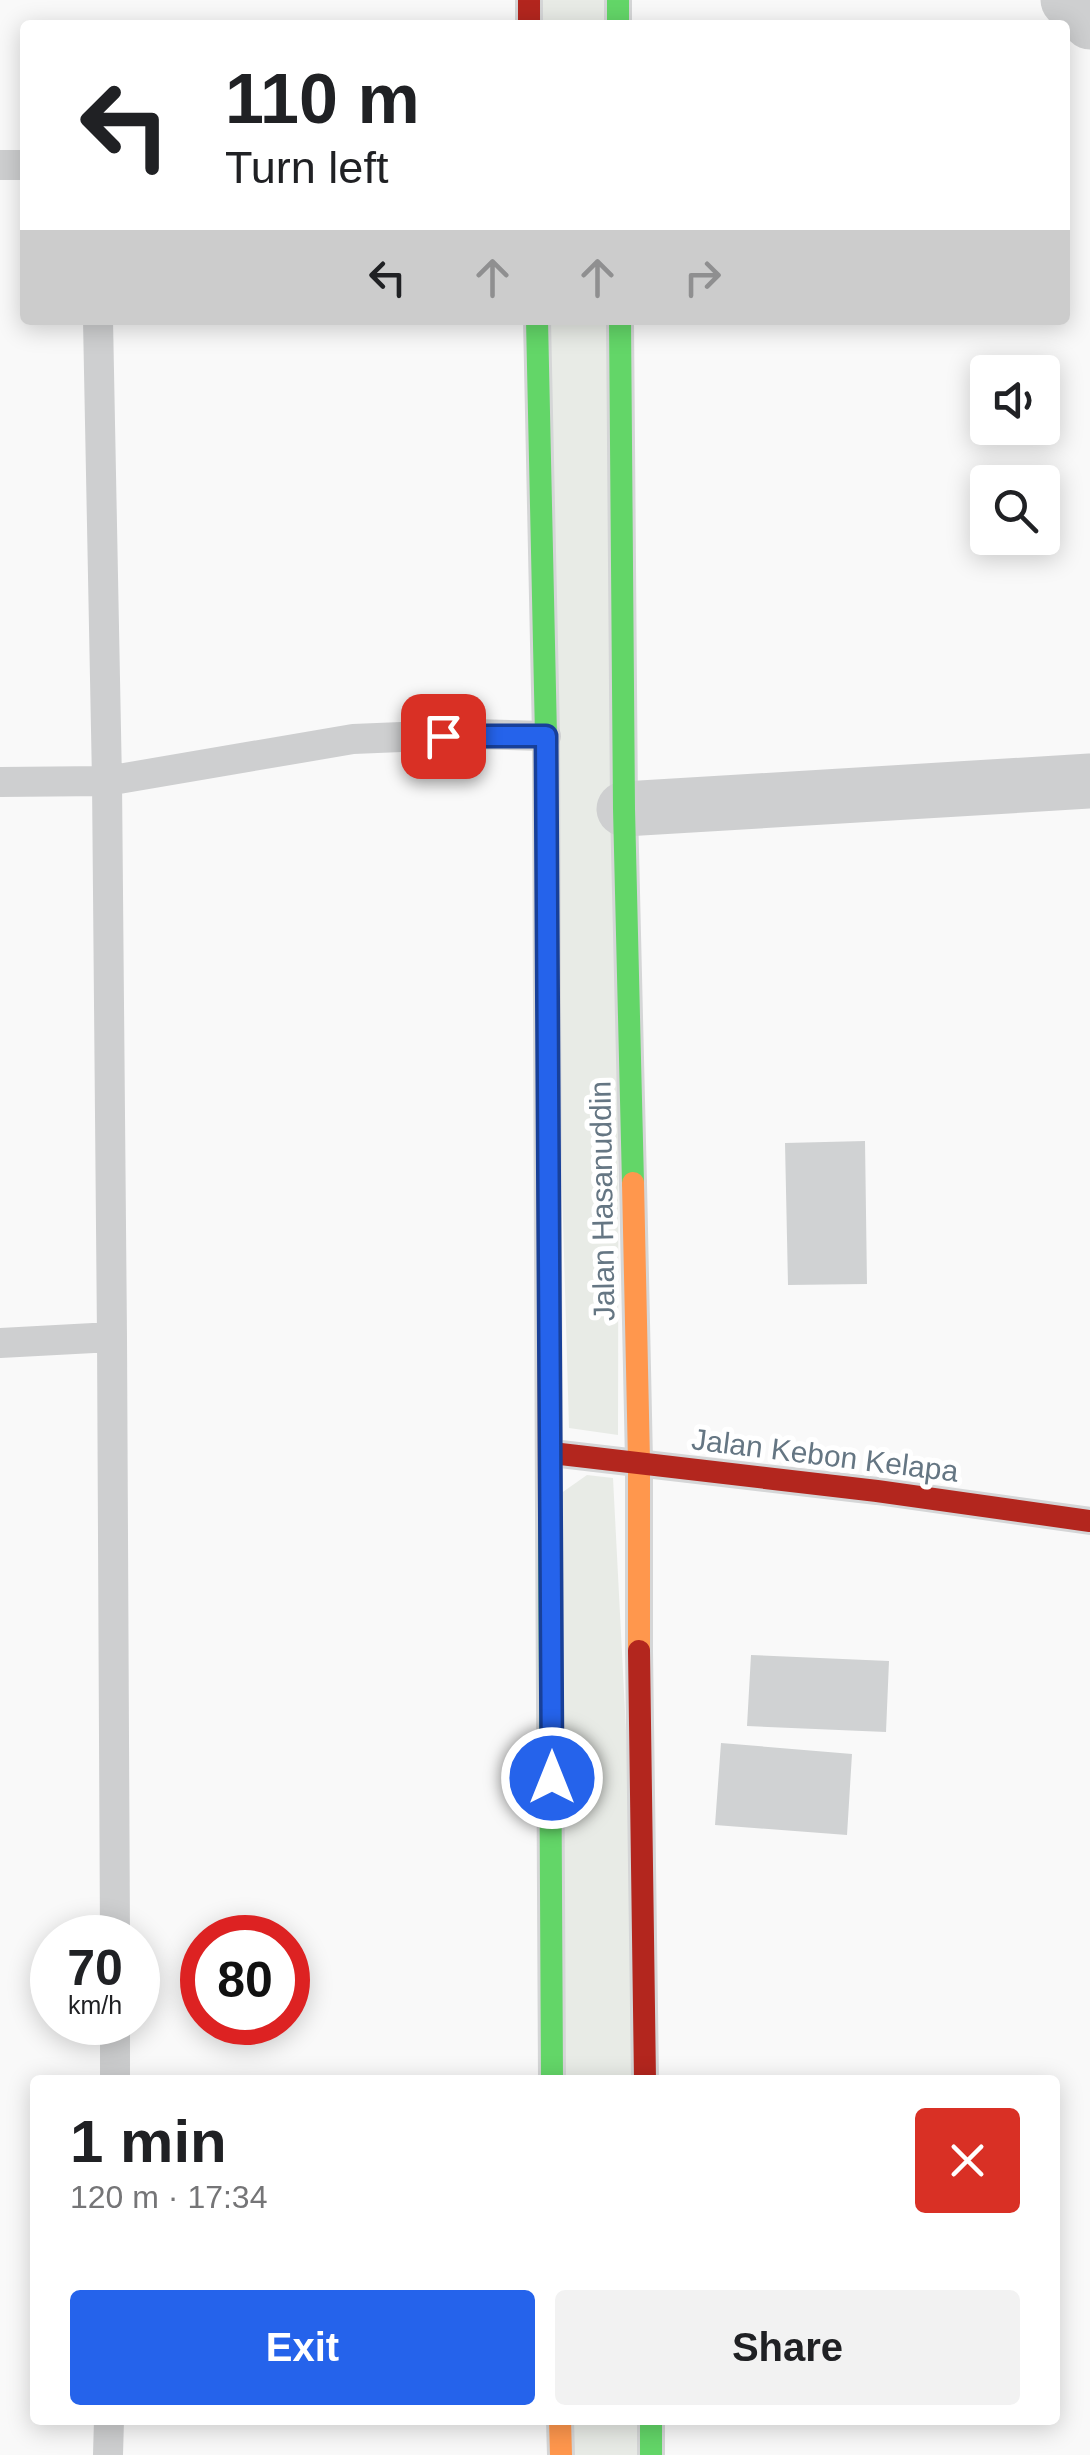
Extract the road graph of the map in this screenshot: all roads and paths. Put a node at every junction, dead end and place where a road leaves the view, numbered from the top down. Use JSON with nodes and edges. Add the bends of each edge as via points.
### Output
{"nodes":[{"id":1,"x":1068,"y":0,"type":"edge"},
{"id":2,"x":1090,"y":22,"type":"edge"},
{"id":3,"x":98,"y":325,"type":"edge"},
{"id":4,"x":536,"y":325,"type":"edge"},
{"id":5,"x":620,"y":325,"type":"edge"},
{"id":6,"x":546,"y":736,"type":"junction"},
{"id":7,"x":108,"y":781,"type":"junction"},
{"id":8,"x":1090,"y":781,"type":"edge"},
{"id":9,"x":0,"y":782,"type":"edge"},
{"id":10,"x":624,"y":809,"type":"junction"},
{"id":11,"x":112,"y":1337,"type":"junction"},
{"id":12,"x":0,"y":1343,"type":"edge"},
{"id":13,"x":552,"y":1453,"type":"junction"},
{"id":14,"x":639,"y":1461,"type":"junction"},
{"id":15,"x":1090,"y":1521,"type":"edge"},
{"id":16,"x":114,"y":1915,"type":"edge"},
{"id":17,"x":115,"y":2045,"type":"edge"},
{"id":18,"x":115,"y":2075,"type":"edge"},
{"id":19,"x":552,"y":2075,"type":"edge"},
{"id":20,"x":646,"y":2075,"type":"edge"},
{"id":21,"x":109,"y":2425,"type":"edge"},
{"id":22,"x":560,"y":2425,"type":"edge"},
{"id":23,"x":651,"y":2425,"type":"edge"},
{"id":24,"x":108,"y":2455,"type":"edge"},
{"id":25,"x":561,"y":2455,"type":"edge"},
{"id":26,"x":652,"y":2455,"type":"edge"}],
"edges":[{"from":1,"to":2,"type":"street"},
{"from":3,"to":7,"type":"lane"},
{"from":4,"to":6,"type":"main road","name":"Jalan Hasanuddin"},
{"from":5,"to":10,"type":"main road","name":"Jalan Hasanuddin"},
{"from":6,"to":7,"type":"lane","via":[[353,740]]},
{"from":6,"to":13,"type":"main road","name":"Jalan Hasanuddin"},
{"from":7,"to":9,"type":"lane"},
{"from":7,"to":11,"type":"lane"},
{"from":8,"to":10,"type":"street"},
{"from":10,"to":14,"type":"main road","name":"Jalan Hasanuddin"},
{"from":11,"to":12,"type":"lane"},
{"from":11,"to":16,"type":"lane"},
{"from":13,"to":14,"type":"main road","name":"Jalan Kebon Kelapa"},
{"from":13,"to":19,"type":"main road","name":"Jalan Hasanuddin"},
{"from":14,"to":15,"type":"main road","name":"Jalan Kebon Kelapa"},
{"from":14,"to":20,"type":"main road","name":"Jalan Hasanuddin"},
{"from":17,"to":18,"type":"lane"},
{"from":21,"to":24,"type":"lane"},
{"from":22,"to":25,"type":"main road"},
{"from":23,"to":26,"type":"main road"}]}
